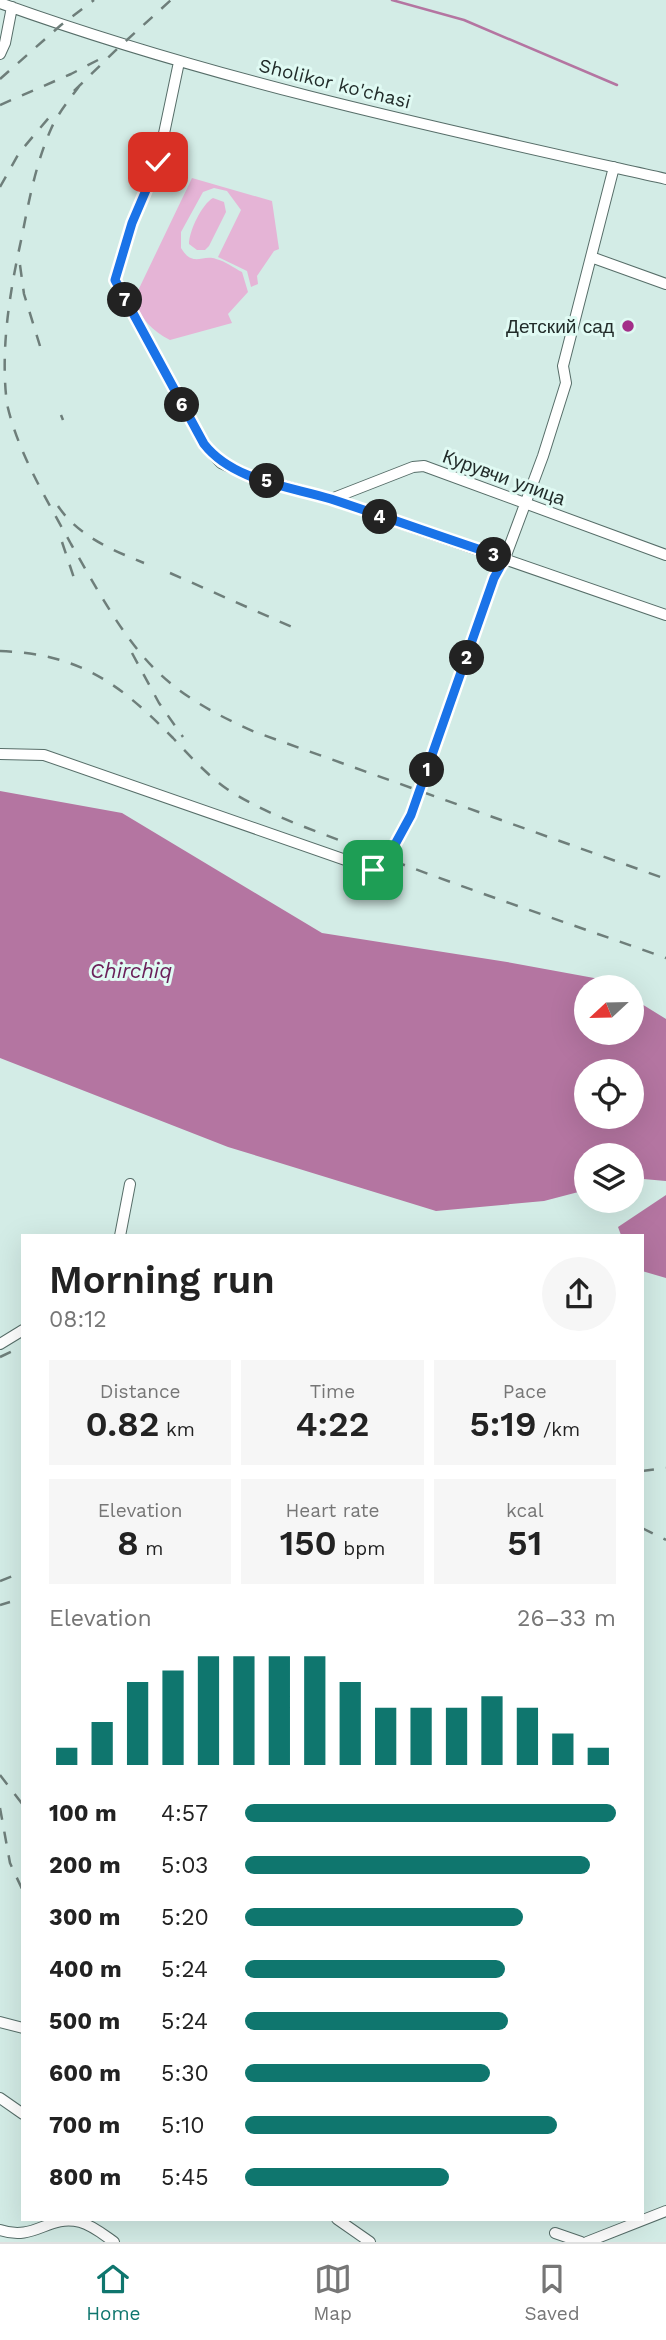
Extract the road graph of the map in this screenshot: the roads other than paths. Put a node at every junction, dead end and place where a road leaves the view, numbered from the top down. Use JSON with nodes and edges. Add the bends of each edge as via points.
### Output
{"nodes":[{"id":1,"x":0,"y":3,"type":"edge"},
{"id":2,"x":12,"y":7,"type":"junction"},
{"id":3,"x":0,"y":54,"type":"edge"},
{"id":4,"x":179,"y":62,"type":"junction"},
{"id":5,"x":614,"y":167,"type":"junction"},
{"id":6,"x":666,"y":179,"type":"edge"},
{"id":7,"x":591,"y":257,"type":"junction"},
{"id":8,"x":666,"y":284,"type":"edge"},
{"id":9,"x":331,"y":499,"type":"junction"},
{"id":10,"x":524,"y":503,"type":"junction"},
{"id":11,"x":666,"y":555,"type":"edge"},
{"id":12,"x":505,"y":558,"type":"junction"},
{"id":13,"x":666,"y":615,"type":"edge"},
{"id":14,"x":0,"y":754,"type":"edge"},
{"id":15,"x":130,"y":1184,"type":"dead end"},
{"id":16,"x":120,"y":1234,"type":"edge"},
{"id":17,"x":21,"y":1331,"type":"edge"},
{"id":18,"x":0,"y":1344,"type":"edge"},
{"id":19,"x":0,"y":2022,"type":"edge"},
{"id":20,"x":21,"y":2027,"type":"edge"},
{"id":21,"x":0,"y":2098,"type":"edge"},
{"id":22,"x":21,"y":2113,"type":"edge"},
{"id":23,"x":666,"y":2211,"type":"edge"},
{"id":24,"x":644,"y":2220,"type":"edge"},
{"id":25,"x":71,"y":2221,"type":"edge"},
{"id":26,"x":83,"y":2221,"type":"edge"},
{"id":27,"x":340,"y":2221,"type":"edge"},
{"id":28,"x":641,"y":2221,"type":"edge"},
{"id":29,"x":0,"y":2230,"type":"edge"},
{"id":30,"x":557,"y":2237,"type":"edge"},
{"id":31,"x":114,"y":2242,"type":"edge"},
{"id":32,"x":370,"y":2242,"type":"edge"},
{"id":33,"x":581,"y":2242,"type":"edge"},
{"id":34,"x":587,"y":2242,"type":"edge"}],
"edges":[{"from":1,"to":2,"type":"street","name":"Sholikor ko'chasi"},
{"from":2,"to":3,"type":"street"},
{"from":2,"to":4,"type":"street","name":"Sholikor ko'chasi"},
{"from":4,"to":5,"type":"street","name":"Sholikor ko'chasi"},
{"from":4,"to":9,"type":"street","via":[[158,162],[132,223],[115,280],[212,455],[252,477]]},
{"from":5,"to":6,"type":"street","name":"Sholikor ko'chasi"},
{"from":5,"to":7,"type":"street"},
{"from":7,"to":8,"type":"street"},
{"from":7,"to":10,"type":"street","via":[[563,366],[566,383]]},
{"from":9,"to":10,"type":"street","name":"Курувчи улица","via":[[424,466]]},
{"from":9,"to":12,"type":"street"},
{"from":10,"to":11,"type":"street","name":"Курувчи улица"},
{"from":10,"to":12,"type":"street"},
{"from":12,"to":13,"type":"street"},
{"from":12,"to":14,"type":"street","via":[[411,815],[380,872],[44,755]]},
{"from":15,"to":16,"type":"street"},
{"from":17,"to":18,"type":"street"},
{"from":19,"to":20,"type":"street"},
{"from":21,"to":22,"type":"street"},
{"from":23,"to":24,"type":"street"},
{"from":25,"to":29,"type":"street","via":[[25,2238]]},
{"from":26,"to":31,"type":"street"},
{"from":27,"to":32,"type":"street"},
{"from":28,"to":34,"type":"street"},
{"from":30,"to":33,"type":"street"}]}
